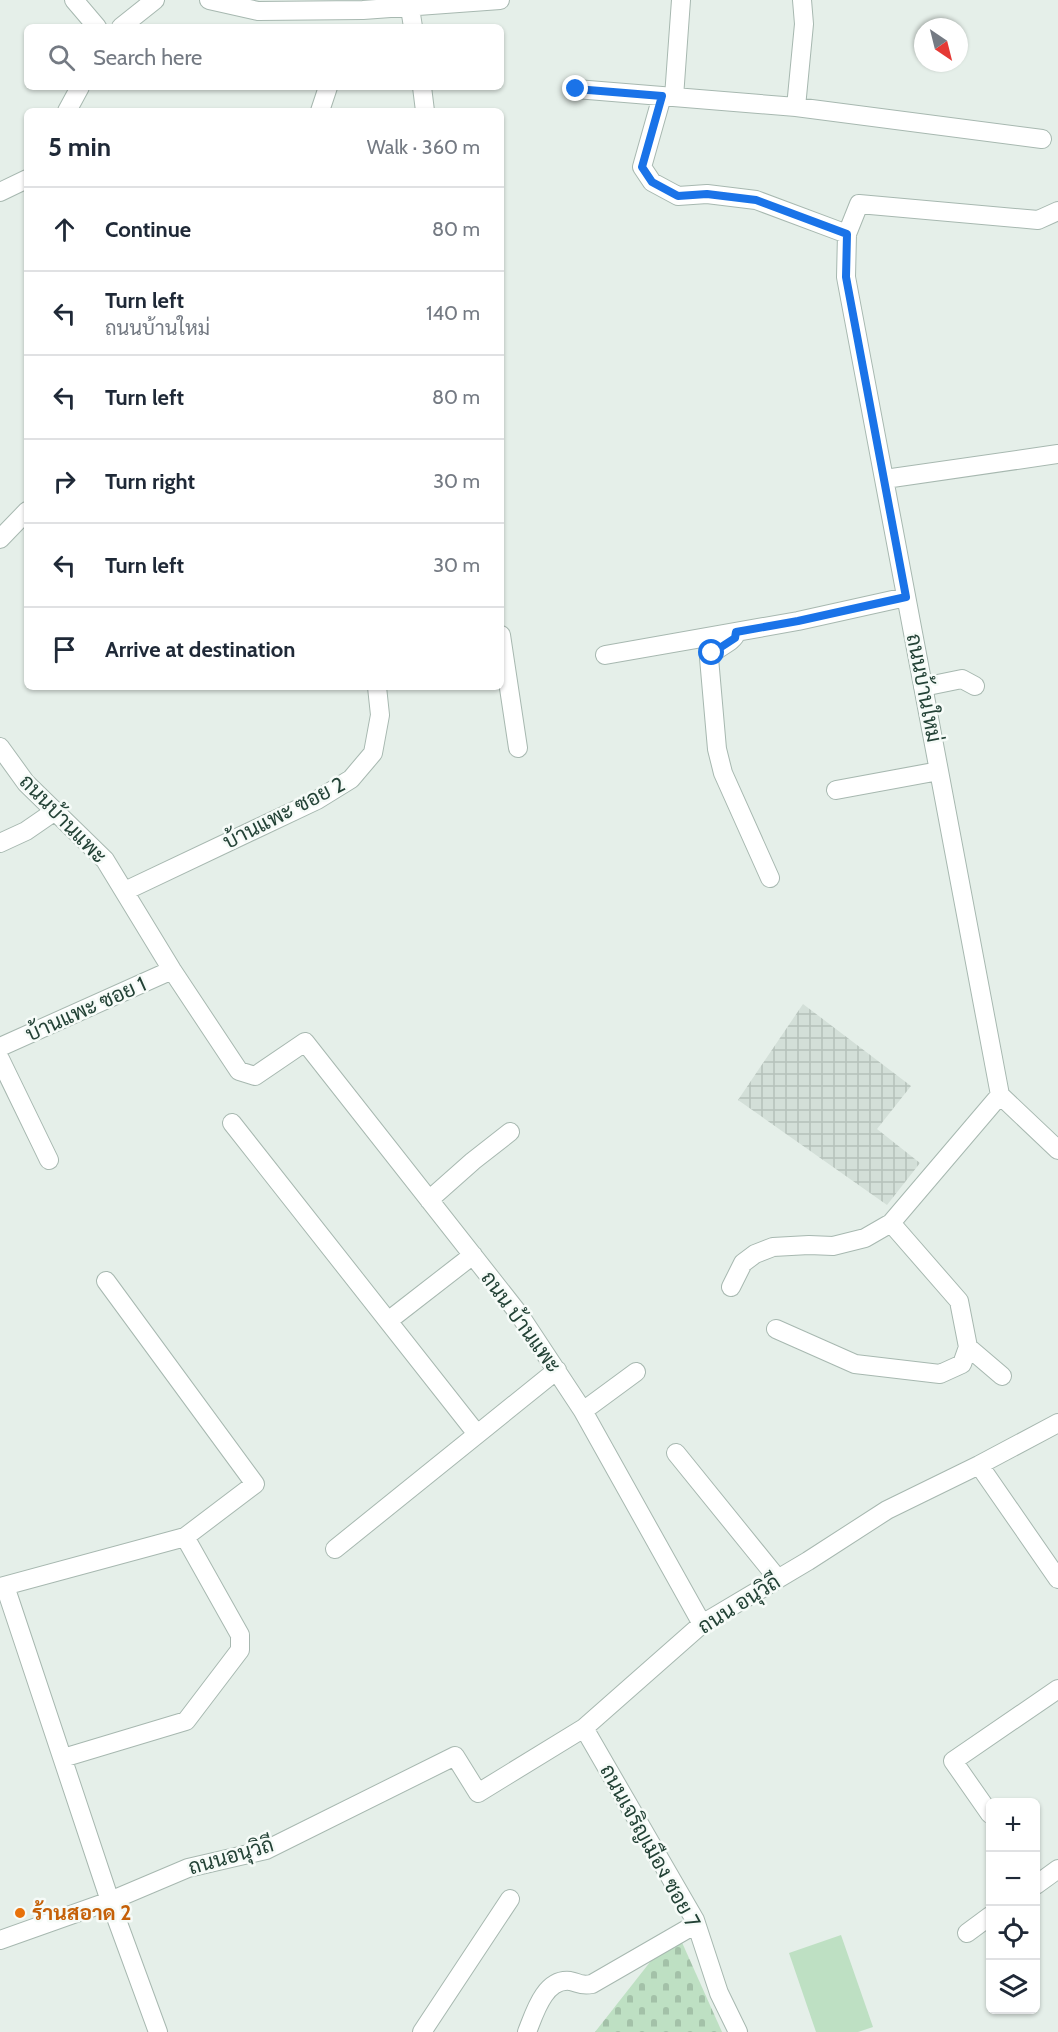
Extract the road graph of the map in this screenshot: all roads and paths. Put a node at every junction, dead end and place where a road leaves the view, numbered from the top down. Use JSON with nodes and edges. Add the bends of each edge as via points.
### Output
{"nodes":[{"id":1,"x":74,"y":0,"type":"edge"},
{"id":2,"x":154,"y":0,"type":"edge"},
{"id":3,"x":209,"y":0,"type":"edge"},
{"id":4,"x":498,"y":0,"type":"edge"},
{"id":5,"x":681,"y":0,"type":"edge"},
{"id":6,"x":802,"y":0,"type":"edge"},
{"id":7,"x":410,"y":8,"type":"junction"},
{"id":8,"x":350,"y":16,"type":"edge"},
{"id":9,"x":94,"y":24,"type":"edge"},
{"id":10,"x":125,"y":24,"type":"edge"},
{"id":11,"x":413,"y":24,"type":"edge"},
{"id":12,"x":576,"y":89,"type":"dead end"},
{"id":13,"x":78,"y":90,"type":"edge"},
{"id":14,"x":327,"y":90,"type":"edge"},
{"id":15,"x":422,"y":90,"type":"edge"},
{"id":16,"x":668,"y":97,"type":"junction"},
{"id":17,"x":796,"y":107,"type":"junction"},
{"id":18,"x":69,"y":108,"type":"edge"},
{"id":19,"x":321,"y":108,"type":"edge"},
{"id":20,"x":425,"y":108,"type":"edge"},
{"id":21,"x":1042,"y":139,"type":"dead end"},
{"id":22,"x":24,"y":180,"type":"edge"},
{"id":23,"x":0,"y":192,"type":"edge"},
{"id":24,"x":1058,"y":211,"type":"edge"},
{"id":25,"x":847,"y":234,"type":"junction"},
{"id":26,"x":1058,"y":454,"type":"edge"},
{"id":27,"x":885,"y":479,"type":"junction"},
{"id":28,"x":24,"y":514,"type":"edge"},
{"id":29,"x":0,"y":539,"type":"edge"},
{"id":30,"x":906,"y":597,"type":"junction"},
{"id":31,"x":736,"y":632,"type":"junction"},
{"id":32,"x":504,"y":655,"type":"edge"},
{"id":33,"x":605,"y":655,"type":"dead end"},
{"id":34,"x":975,"y":686,"type":"dead end"},
{"id":35,"x":923,"y":687,"type":"junction"},
{"id":36,"x":377,"y":690,"type":"edge"},
{"id":37,"x":0,"y":747,"type":"edge"},
{"id":38,"x":518,"y":748,"type":"dead end"},
{"id":39,"x":939,"y":771,"type":"junction"},
{"id":40,"x":836,"y":790,"type":"dead end"},
{"id":41,"x":55,"y":812,"type":"junction"},
{"id":42,"x":0,"y":843,"type":"edge"},
{"id":43,"x":770,"y":878,"type":"dead end"},
{"id":44,"x":125,"y":891,"type":"junction"},
{"id":45,"x":172,"y":970,"type":"junction"},
{"id":46,"x":305,"y":1042,"type":"joint"},
{"id":47,"x":0,"y":1047,"type":"edge"},
{"id":48,"x":0,"y":1059,"type":"edge"},
{"id":49,"x":1000,"y":1095,"type":"junction"},
{"id":50,"x":232,"y":1123,"type":"dead end"},
{"id":51,"x":510,"y":1132,"type":"dead end"},
{"id":52,"x":1058,"y":1150,"type":"edge"},
{"id":53,"x":49,"y":1160,"type":"dead end"},
{"id":54,"x":429,"y":1200,"type":"junction"},
{"id":55,"x":891,"y":1223,"type":"junction"},
{"id":56,"x":473,"y":1255,"type":"junction"},
{"id":57,"x":106,"y":1281,"type":"dead end"},
{"id":58,"x":731,"y":1287,"type":"dead end"},
{"id":59,"x":388,"y":1321,"type":"junction"},
{"id":60,"x":776,"y":1329,"type":"dead end"},
{"id":61,"x":968,"y":1347,"type":"junction"},
{"id":62,"x":557,"y":1370,"type":"junction"},
{"id":63,"x":636,"y":1372,"type":"dead end"},
{"id":64,"x":1002,"y":1376,"type":"dead end"},
{"id":65,"x":584,"y":1411,"type":"junction"},
{"id":66,"x":1058,"y":1423,"type":"edge"},
{"id":67,"x":477,"y":1434,"type":"junction"},
{"id":68,"x":676,"y":1454,"type":"dead end"},
{"id":69,"x":979,"y":1465,"type":"junction"},
{"id":70,"x":185,"y":1537,"type":"junction"},
{"id":71,"x":335,"y":1549,"type":"dead end"},
{"id":72,"x":778,"y":1579,"type":"junction"},
{"id":73,"x":1058,"y":1579,"type":"edge"},
{"id":74,"x":3,"y":1586,"type":"edge"},
{"id":75,"x":702,"y":1624,"type":"junction"},
{"id":76,"x":1058,"y":1689,"type":"edge"},
{"id":77,"x":584,"y":1728,"type":"junction"},
{"id":78,"x":455,"y":1756,"type":"joint"},
{"id":79,"x":63,"y":1758,"type":"junction"},
{"id":80,"x":986,"y":1808,"type":"edge"},
{"id":81,"x":1058,"y":1869,"type":"edge"},
{"id":82,"x":1040,"y":1880,"type":"edge"},
{"id":83,"x":510,"y":1899,"type":"dead end"},
{"id":84,"x":111,"y":1901,"type":"junction"},
{"id":85,"x":986,"y":1919,"type":"edge"},
{"id":86,"x":696,"y":1924,"type":"junction"},
{"id":87,"x":967,"y":1933,"type":"dead end"},
{"id":88,"x":0,"y":1940,"type":"edge"},
{"id":89,"x":158,"y":2032,"type":"edge"},
{"id":90,"x":422,"y":2032,"type":"edge"},
{"id":91,"x":527,"y":2032,"type":"edge"},
{"id":92,"x":738,"y":2032,"type":"edge"}],
"edges":[{"from":1,"to":9,"type":"street"},
{"from":2,"to":10,"type":"street"},
{"from":3,"to":8,"type":"street","via":[[258,11]]},
{"from":4,"to":7,"type":"street"},
{"from":5,"to":16,"type":"street"},
{"from":6,"to":17,"type":"street","via":[[804,24]]},
{"from":7,"to":8,"type":"street"},
{"from":7,"to":11,"type":"street"},
{"from":12,"to":16,"type":"street"},
{"from":13,"to":18,"type":"street"},
{"from":14,"to":19,"type":"street"},
{"from":15,"to":20,"type":"street"},
{"from":16,"to":17,"type":"street"},
{"from":16,"to":25,"type":"street","via":[[642,167],[652,182],[678,196],[707,194],[756,200]]},
{"from":17,"to":21,"type":"street"},
{"from":22,"to":23,"type":"street"},
{"from":24,"to":25,"type":"street","name":"ถนนบ้านใหม่","via":[[1038,220],[860,204]]},
{"from":25,"to":27,"type":"street","name":"ถนนบ้านใหม่","via":[[846,277]]},
{"from":26,"to":27,"type":"street"},
{"from":27,"to":30,"type":"street","name":"ถนนบ้านใหม่"},
{"from":28,"to":29,"type":"street"},
{"from":30,"to":31,"type":"street"},
{"from":30,"to":35,"type":"street","name":"ถนนบ้านใหม่"},
{"from":31,"to":33,"type":"street"},
{"from":31,"to":43,"type":"street","via":[[735,638],[709,658],[717,749],[726,782]]},
{"from":32,"to":38,"type":"street"},
{"from":34,"to":35,"type":"street","via":[[962,679]]},
{"from":35,"to":39,"type":"street","name":"ถนนบ้านใหม่"},
{"from":36,"to":44,"type":"street","name":"บ้านแพะ ซอย 2","via":[[380,716],[373,753],[351,779],[317,800]]},
{"from":37,"to":41,"type":"street","name":"ถนนบ้านแพะ","via":[[26,783]]},
{"from":39,"to":40,"type":"street"},
{"from":39,"to":49,"type":"street","name":"ถนนบ้านใหม่"},
{"from":41,"to":42,"type":"street"},
{"from":41,"to":44,"type":"street","name":"ถนนบ้านแพะ","via":[[105,860]]},
{"from":44,"to":45,"type":"street","name":"ถนนบ้านแพะ"},
{"from":45,"to":46,"type":"street","name":"ถนนบ้านแพะ","via":[[239,1071],[255,1076]]},
{"from":45,"to":47,"type":"street","name":"บ้านแพะ ซอย 1"},
{"from":46,"to":54,"type":"street","name":"ถนน บ้านแพะ"},
{"from":48,"to":53,"type":"street"},
{"from":49,"to":52,"type":"street"},
{"from":49,"to":55,"type":"street"},
{"from":50,"to":59,"type":"street"},
{"from":51,"to":54,"type":"street"},
{"from":54,"to":56,"type":"street","name":"ถนน บ้านแพะ"},
{"from":55,"to":58,"type":"street","via":[[865,1238],[833,1246],[772,1247],[743,1263]]},
{"from":55,"to":61,"type":"street","via":[[959,1301]]},
{"from":56,"to":59,"type":"street"},
{"from":56,"to":62,"type":"street","name":"ถนน บ้านแพะ"},
{"from":57,"to":70,"type":"street","via":[[255,1484]]},
{"from":59,"to":67,"type":"street"},
{"from":60,"to":61,"type":"street","via":[[855,1364],[940,1374],[962,1364]]},
{"from":61,"to":64,"type":"street"},
{"from":62,"to":65,"type":"street","name":"ถนน บ้านแพะ"},
{"from":62,"to":67,"type":"street"},
{"from":63,"to":65,"type":"street"},
{"from":65,"to":75,"type":"street","name":"ถนน บ้านแพะ"},
{"from":66,"to":69,"type":"street","name":"ถนน อนุวิถี"},
{"from":67,"to":71,"type":"street"},
{"from":68,"to":72,"type":"street"},
{"from":69,"to":72,"type":"street","name":"ถนน อนุวิถี","via":[[887,1510]]},
{"from":69,"to":73,"type":"street"},
{"from":70,"to":74,"type":"street"},
{"from":70,"to":79,"type":"street","via":[[240,1635],[240,1650],[186,1721]]},
{"from":72,"to":75,"type":"street","name":"ถนน อนุวิถี"},
{"from":74,"to":79,"type":"street"},
{"from":75,"to":77,"type":"street","name":"ถนน อนุวิถี"},
{"from":76,"to":80,"type":"street","via":[[953,1761]]},
{"from":77,"to":78,"type":"street","name":"ถนน อนุวิถี","via":[[478,1793]]},
{"from":77,"to":86,"type":"street","name":"ถนนเจริญเมือง ซอย 7"},
{"from":78,"to":84,"type":"street","name":"ถนนอนุวิถี","via":[[266,1850],[188,1868]]},
{"from":79,"to":84,"type":"street"},
{"from":81,"to":82,"type":"street"},
{"from":83,"to":90,"type":"street"},
{"from":84,"to":88,"type":"street","name":"ถนนอนุวิถี"},
{"from":84,"to":89,"type":"street"},
{"from":85,"to":87,"type":"street"},
{"from":86,"to":91,"type":"street","via":[[592,1984],[556,1983],[543,1996]]},
{"from":86,"to":92,"type":"street","name":"ถนนเจริญเมือง ซอย 7","via":[[719,1993]]}]}
